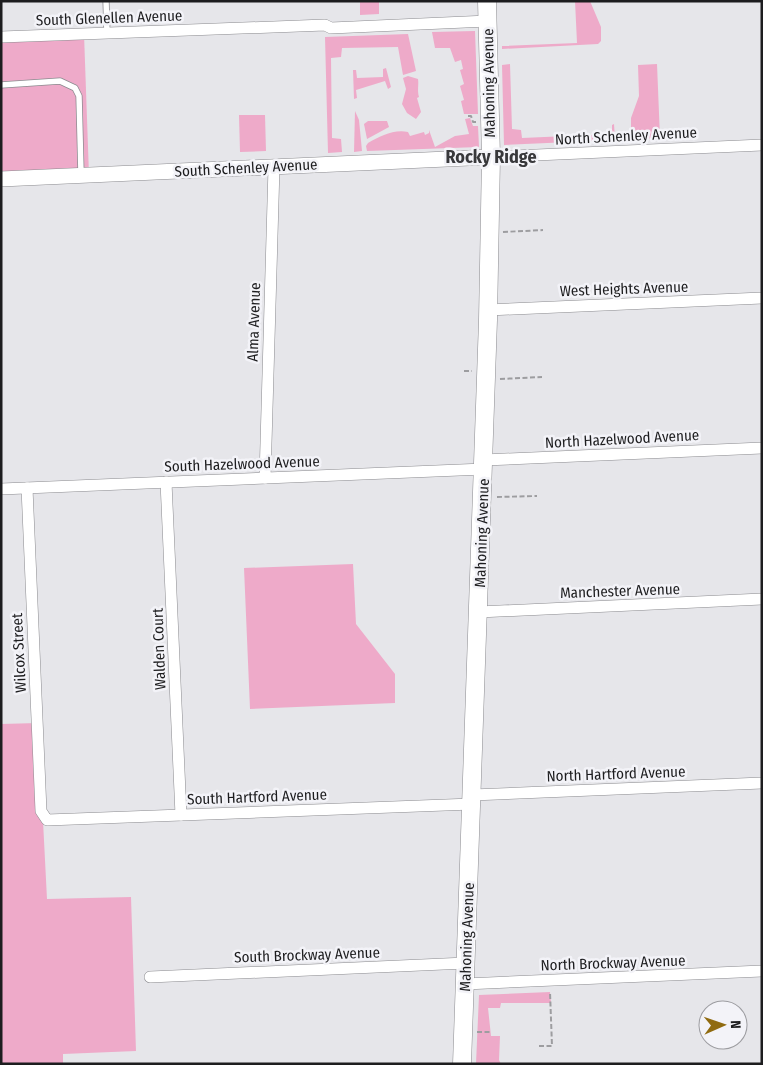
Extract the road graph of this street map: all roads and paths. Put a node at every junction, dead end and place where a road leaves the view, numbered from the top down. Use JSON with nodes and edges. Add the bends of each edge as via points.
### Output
{"nodes":[{"id":1,"x":106,"y":1,"type":"edge"},
{"id":2,"x":487,"y":1,"type":"edge"},
{"id":3,"x":488,"y":22,"type":"junction"},
{"id":4,"x":107,"y":33,"type":"junction"},
{"id":5,"x":1,"y":37,"type":"edge"},
{"id":6,"x":1,"y":85,"type":"edge"},
{"id":7,"x":468,"y":116,"type":"dead end"},
{"id":8,"x":474,"y":122,"type":"dead end"},
{"id":9,"x":762,"y":145,"type":"edge"},
{"id":10,"x":491,"y":157,"type":"junction"},
{"id":11,"x":274,"y":167,"type":"junction"},
{"id":12,"x":82,"y":176,"type":"junction"},
{"id":13,"x":1,"y":179,"type":"edge"},
{"id":14,"x":543,"y":230,"type":"dead end"},
{"id":15,"x":503,"y":232,"type":"dead end"},
{"id":16,"x":762,"y":298,"type":"edge"},
{"id":17,"x":488,"y":310,"type":"junction"},
{"id":18,"x":464,"y":371,"type":"dead end"},
{"id":19,"x":474,"y":371,"type":"dead end"},
{"id":20,"x":542,"y":377,"type":"dead end"},
{"id":21,"x":500,"y":379,"type":"dead end"},
{"id":22,"x":762,"y":448,"type":"edge"},
{"id":23,"x":484,"y":465,"type":"junction"},
{"id":24,"x":265,"y":478,"type":"junction"},
{"id":25,"x":166,"y":482,"type":"junction"},
{"id":26,"x":27,"y":488,"type":"junction"},
{"id":27,"x":1,"y":489,"type":"edge"},
{"id":28,"x":537,"y":496,"type":"dead end"},
{"id":29,"x":496,"y":497,"type":"dead end"},
{"id":30,"x":762,"y":599,"type":"edge"},
{"id":31,"x":479,"y":612,"type":"junction"},
{"id":32,"x":762,"y":783,"type":"edge"},
{"id":33,"x":472,"y":799,"type":"junction"},
{"id":34,"x":181,"y":815,"type":"junction"},
{"id":35,"x":44,"y":817,"type":"joint"},
{"id":36,"x":466,"y":963,"type":"junction"},
{"id":37,"x":762,"y":971,"type":"edge"},
{"id":38,"x":150,"y":977,"type":"dead end"},
{"id":39,"x":465,"y":984,"type":"junction"},
{"id":40,"x":550,"y":992,"type":"dead end"},
{"id":41,"x":477,"y":1032,"type":"dead end"},
{"id":42,"x":491,"y":1032,"type":"dead end"},
{"id":43,"x":539,"y":1046,"type":"dead end"},
{"id":44,"x":462,"y":1064,"type":"edge"}],
"edges":[{"from":1,"to":4,"type":"lane"},
{"from":2,"to":3,"type":"main road","name":"Mahoning Avenue"},
{"from":3,"to":4,"type":"street","name":"South Glenellen Avenue"},
{"from":3,"to":10,"type":"main road","name":"Mahoning Avenue"},
{"from":4,"to":5,"type":"street","name":"South Glenellen Avenue"},
{"from":6,"to":12,"type":"lane","via":[[60,81],[75,88],[79,96]]},
{"from":7,"to":8,"type":"path"},
{"from":9,"to":10,"type":"street","name":"North Schenley Avenue"},
{"from":10,"to":11,"type":"street","name":"South Schenley Avenue"},
{"from":10,"to":17,"type":"main road","name":"Mahoning Avenue"},
{"from":11,"to":12,"type":"street","name":"South Schenley Avenue"},
{"from":11,"to":24,"type":"street","name":"Alma Avenue"},
{"from":12,"to":13,"type":"street","name":"South Schenley Avenue"},
{"from":14,"to":15,"type":"path"},
{"from":16,"to":17,"type":"street","name":"West Heights Avenue"},
{"from":17,"to":23,"type":"main road","name":"Mahoning Avenue"},
{"from":18,"to":19,"type":"path"},
{"from":20,"to":21,"type":"path"},
{"from":22,"to":23,"type":"street","name":"North Hazelwood Avenue"},
{"from":23,"to":24,"type":"street","name":"South Hazelwood Avenue"},
{"from":23,"to":31,"type":"main road","name":"Mahoning Avenue"},
{"from":24,"to":25,"type":"street","name":"South Hazelwood Avenue"},
{"from":25,"to":26,"type":"street","name":"South Hazelwood Avenue"},
{"from":25,"to":34,"type":"street","name":"Walden Court"},
{"from":26,"to":27,"type":"street","name":"South Hazelwood Avenue"},
{"from":26,"to":35,"type":"street","name":"Wilcox Street","via":[[41,811]]},
{"from":28,"to":29,"type":"path"},
{"from":30,"to":31,"type":"street","name":"Manchester Avenue"},
{"from":31,"to":33,"type":"main road","name":"Mahoning Avenue"},
{"from":32,"to":33,"type":"street","name":"North Hartford Avenue"},
{"from":33,"to":34,"type":"street","name":"South Hartford Avenue"},
{"from":33,"to":36,"type":"main road","name":"Mahoning Avenue"},
{"from":34,"to":35,"type":"street","name":"South Hartford Avenue","via":[[47,820]]},
{"from":36,"to":38,"type":"street","name":"South Brockway Avenue"},
{"from":36,"to":39,"type":"main road","name":"Mahoning Avenue"},
{"from":37,"to":39,"type":"street","name":"North Brockway Avenue"},
{"from":39,"to":44,"type":"main road","name":"Mahoning Avenue"},
{"from":40,"to":43,"type":"path","via":[[552,1046]]},
{"from":41,"to":42,"type":"path"}]}
